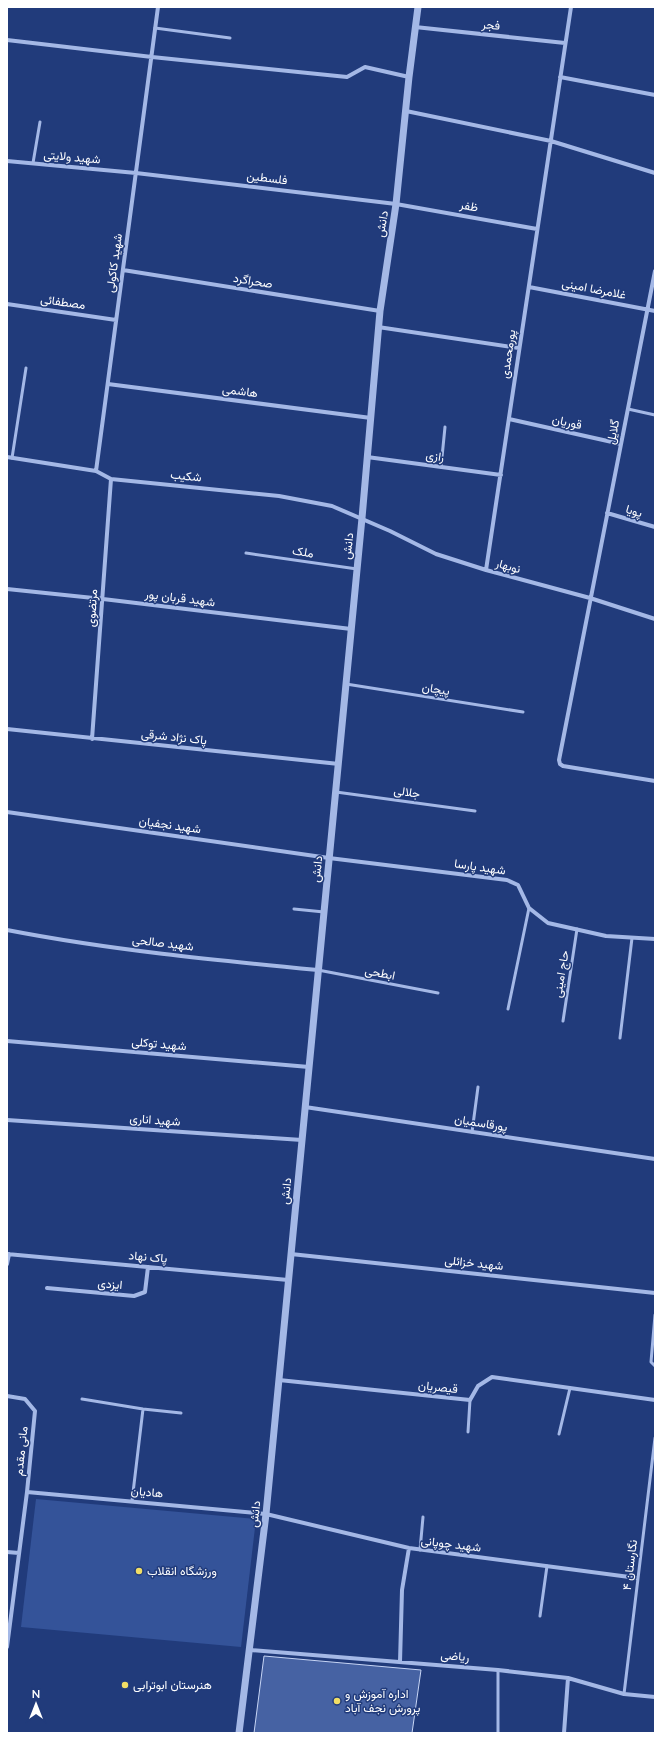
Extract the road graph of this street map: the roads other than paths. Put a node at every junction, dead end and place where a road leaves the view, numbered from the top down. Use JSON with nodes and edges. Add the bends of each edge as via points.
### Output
{"nodes":[{"id":1,"x":158,"y":7,"type":"edge"},
{"id":2,"x":418,"y":7,"type":"edge"},
{"id":3,"x":571,"y":7,"type":"edge"},
{"id":4,"x":416,"y":27,"type":"junction"},
{"id":5,"x":156,"y":28,"type":"junction"},
{"id":6,"x":230,"y":38,"type":"dead end"},
{"id":7,"x":7,"y":40,"type":"edge"},
{"id":8,"x":565,"y":43,"type":"junction"},
{"id":9,"x":152,"y":58,"type":"junction"},
{"id":10,"x":409,"y":77,"type":"junction"},
{"id":11,"x":560,"y":77,"type":"junction"},
{"id":12,"x":655,"y":95,"type":"edge"},
{"id":13,"x":406,"y":111,"type":"junction"},
{"id":14,"x":40,"y":122,"type":"dead end"},
{"id":15,"x":551,"y":141,"type":"junction"},
{"id":16,"x":7,"y":161,"type":"edge"},
{"id":17,"x":32,"y":163,"type":"junction"},
{"id":18,"x":136,"y":173,"type":"junction"},
{"id":19,"x":655,"y":173,"type":"edge"},
{"id":20,"x":396,"y":204,"type":"junction"},
{"id":21,"x":537,"y":229,"type":"junction"},
{"id":22,"x":123,"y":270,"type":"junction"},
{"id":23,"x":655,"y":271,"type":"edge"},
{"id":24,"x":529,"y":287,"type":"junction"},
{"id":25,"x":7,"y":304,"type":"edge"},
{"id":26,"x":647,"y":309,"type":"junction"},
{"id":27,"x":380,"y":311,"type":"junction"},
{"id":28,"x":655,"y":311,"type":"edge"},
{"id":29,"x":116,"y":320,"type":"junction"},
{"id":30,"x":378,"y":327,"type":"junction"},
{"id":31,"x":519,"y":348,"type":"junction"},
{"id":32,"x":26,"y":368,"type":"dead end"},
{"id":33,"x":108,"y":384,"type":"junction"},
{"id":34,"x":628,"y":409,"type":"junction"},
{"id":35,"x":655,"y":415,"type":"edge"},
{"id":36,"x":370,"y":418,"type":"junction"},
{"id":37,"x":509,"y":419,"type":"junction"},
{"id":38,"x":445,"y":427,"type":"dead end"},
{"id":39,"x":621,"y":444,"type":"junction"},
{"id":40,"x":7,"y":457,"type":"edge"},
{"id":41,"x":367,"y":457,"type":"junction"},
{"id":42,"x":12,"y":458,"type":"junction"},
{"id":43,"x":441,"y":467,"type":"junction"},
{"id":44,"x":96,"y":471,"type":"junction"},
{"id":45,"x":501,"y":475,"type":"junction"},
{"id":46,"x":111,"y":479,"type":"junction"},
{"id":47,"x":607,"y":513,"type":"junction"},
{"id":48,"x":362,"y":518,"type":"junction"},
{"id":49,"x":655,"y":528,"type":"edge"},
{"id":50,"x":246,"y":553,"type":"dead end"},
{"id":51,"x":357,"y":569,"type":"junction"},
{"id":52,"x":486,"y":570,"type":"junction"},
{"id":53,"x":7,"y":589,"type":"edge"},
{"id":54,"x":590,"y":598,"type":"junction"},
{"id":55,"x":103,"y":599,"type":"junction"},
{"id":56,"x":655,"y":619,"type":"edge"},
{"id":57,"x":351,"y":629,"type":"junction"},
{"id":58,"x":346,"y":684,"type":"junction"},
{"id":59,"x":523,"y":712,"type":"dead end"},
{"id":60,"x":7,"y":730,"type":"edge"},
{"id":61,"x":92,"y":739,"type":"junction"},
{"id":62,"x":338,"y":764,"type":"junction"},
{"id":63,"x":655,"y":782,"type":"edge"},
{"id":64,"x":336,"y":791,"type":"junction"},
{"id":65,"x":475,"y":811,"type":"dead end"},
{"id":66,"x":7,"y":812,"type":"edge"},
{"id":67,"x":329,"y":858,"type":"junction"},
{"id":68,"x":529,"y":908,"type":"junction"},
{"id":69,"x":294,"y":909,"type":"dead end"},
{"id":70,"x":324,"y":912,"type":"junction"},
{"id":71,"x":577,"y":929,"type":"junction"},
{"id":72,"x":7,"y":930,"type":"edge"},
{"id":73,"x":632,"y":938,"type":"junction"},
{"id":74,"x":655,"y":939,"type":"edge"},
{"id":75,"x":318,"y":970,"type":"junction"},
{"id":76,"x":438,"y":993,"type":"dead end"},
{"id":77,"x":508,"y":1009,"type":"dead end"},
{"id":78,"x":563,"y":1021,"type":"dead end"},
{"id":79,"x":620,"y":1038,"type":"dead end"},
{"id":80,"x":7,"y":1041,"type":"edge"},
{"id":81,"x":309,"y":1067,"type":"junction"},
{"id":82,"x":478,"y":1087,"type":"dead end"},
{"id":83,"x":305,"y":1107,"type":"junction"},
{"id":84,"x":7,"y":1120,"type":"edge"},
{"id":85,"x":472,"y":1132,"type":"junction"},
{"id":86,"x":302,"y":1140,"type":"junction"},
{"id":87,"x":655,"y":1160,"type":"edge"},
{"id":88,"x":8,"y":1254,"type":"edge"},
{"id":89,"x":291,"y":1254,"type":"junction"},
{"id":90,"x":7,"y":1264,"type":"edge"},
{"id":91,"x":148,"y":1267,"type":"junction"},
{"id":92,"x":288,"y":1280,"type":"junction"},
{"id":93,"x":47,"y":1288,"type":"dead end"},
{"id":94,"x":655,"y":1293,"type":"edge"},
{"id":95,"x":655,"y":1316,"type":"edge"},
{"id":96,"x":655,"y":1366,"type":"edge"},
{"id":97,"x":278,"y":1380,"type":"junction"},
{"id":98,"x":570,"y":1388,"type":"junction"},
{"id":99,"x":7,"y":1396,"type":"edge"},
{"id":100,"x":82,"y":1399,"type":"dead end"},
{"id":101,"x":470,"y":1400,"type":"junction"},
{"id":102,"x":655,"y":1400,"type":"edge"},
{"id":103,"x":143,"y":1409,"type":"junction"},
{"id":104,"x":181,"y":1413,"type":"dead end"},
{"id":105,"x":468,"y":1432,"type":"dead end"},
{"id":106,"x":559,"y":1434,"type":"dead end"},
{"id":107,"x":655,"y":1438,"type":"edge"},
{"id":108,"x":27,"y":1492,"type":"junction"},
{"id":109,"x":132,"y":1501,"type":"junction"},
{"id":110,"x":266,"y":1514,"type":"junction"},
{"id":111,"x":423,"y":1517,"type":"dead end"},
{"id":112,"x":409,"y":1548,"type":"junction"},
{"id":113,"x":420,"y":1550,"type":"junction"},
{"id":114,"x":7,"y":1552,"type":"edge"},
{"id":115,"x":19,"y":1553,"type":"junction"},
{"id":116,"x":547,"y":1566,"type":"junction"},
{"id":117,"x":637,"y":1578,"type":"junction"},
{"id":118,"x":540,"y":1616,"type":"dead end"},
{"id":119,"x":8,"y":1636,"type":"edge"},
{"id":120,"x":7,"y":1647,"type":"edge"},
{"id":121,"x":250,"y":1650,"type":"junction"},
{"id":122,"x":400,"y":1662,"type":"junction"},
{"id":123,"x":498,"y":1670,"type":"junction"},
{"id":124,"x":568,"y":1678,"type":"junction"},
{"id":125,"x":624,"y":1694,"type":"junction"},
{"id":126,"x":655,"y":1697,"type":"edge"},
{"id":127,"x":239,"y":1733,"type":"edge"},
{"id":128,"x":498,"y":1733,"type":"edge"},
{"id":129,"x":564,"y":1733,"type":"edge"}],
"edges":[{"from":1,"to":5,"type":"street","name":"شهید کاکولی"},
{"from":2,"to":4,"type":"street","name":"دانش"},
{"from":3,"to":8,"type":"street","name":"پورمحمدی"},
{"from":4,"to":8,"type":"street","name":"فجر"},
{"from":4,"to":10,"type":"street","name":"دانش"},
{"from":5,"to":6,"type":"lane"},
{"from":5,"to":9,"type":"street","name":"شهید کاکولی"},
{"from":7,"to":9,"type":"street"},
{"from":8,"to":11,"type":"street","name":"پورمحمدی"},
{"from":9,"to":10,"type":"street","via":[[347,77],[365,67]]},
{"from":9,"to":18,"type":"street","name":"شهید کاکولی"},
{"from":10,"to":13,"type":"street","name":"دانش"},
{"from":11,"to":12,"type":"street"},
{"from":11,"to":15,"type":"street","name":"پورمحمدی"},
{"from":13,"to":15,"type":"street"},
{"from":13,"to":20,"type":"street","name":"دانش"},
{"from":14,"to":17,"type":"lane"},
{"from":15,"to":19,"type":"street"},
{"from":15,"to":21,"type":"street","name":"پورمحمدی"},
{"from":16,"to":17,"type":"street","name":"شهید ولایتی"},
{"from":17,"to":18,"type":"street","name":"شهید ولایتی"},
{"from":18,"to":20,"type":"street","name":"فلسطین"},
{"from":18,"to":22,"type":"street","name":"شهید کاکولی"},
{"from":20,"to":21,"type":"street","name":"ظفر"},
{"from":20,"to":27,"type":"street","name":"دانش"},
{"from":21,"to":24,"type":"street","name":"پورمحمدی"},
{"from":22,"to":27,"type":"street","name":"صحراگرد"},
{"from":22,"to":29,"type":"street","name":"شهید کاکولی"},
{"from":23,"to":26,"type":"street","name":"گلایل"},
{"from":24,"to":26,"type":"street","name":"غلامرضا امینی"},
{"from":24,"to":31,"type":"street","name":"پورمحمدی"},
{"from":25,"to":29,"type":"street","name":"مصطفائی"},
{"from":26,"to":28,"type":"street","name":"غلامرضا امینی"},
{"from":26,"to":34,"type":"street","name":"گلایل"},
{"from":27,"to":30,"type":"street","name":"دانش"},
{"from":29,"to":33,"type":"street","name":"شهید کاکولی"},
{"from":30,"to":31,"type":"street"},
{"from":30,"to":36,"type":"street","name":"دانش"},
{"from":31,"to":37,"type":"street","name":"پورمحمدی"},
{"from":32,"to":42,"type":"lane"},
{"from":33,"to":36,"type":"street","name":"هاشمی"},
{"from":33,"to":44,"type":"street","name":"شهید کاکولی"},
{"from":34,"to":35,"type":"lane"},
{"from":34,"to":39,"type":"street","name":"گلایل"},
{"from":36,"to":41,"type":"street","name":"دانش"},
{"from":37,"to":39,"type":"street","name":"قوریان"},
{"from":37,"to":45,"type":"street","name":"پورمحمدی"},
{"from":38,"to":43,"type":"lane"},
{"from":39,"to":47,"type":"street","name":"گلایل"},
{"from":40,"to":42,"type":"street","name":"شکیب"},
{"from":41,"to":43,"type":"street","name":"رازی"},
{"from":41,"to":48,"type":"street","name":"دانش"},
{"from":42,"to":44,"type":"street","name":"شکیب"},
{"from":43,"to":45,"type":"street","name":"رازی"},
{"from":44,"to":46,"type":"street","name":"شکیب"},
{"from":45,"to":52,"type":"street","name":"پورمحمدی"},
{"from":46,"to":48,"type":"street","name":"شکیب","via":[[279,496],[332,506]]},
{"from":46,"to":55,"type":"street","name":"مرتضوی"},
{"from":47,"to":49,"type":"street","name":"پویا"},
{"from":47,"to":54,"type":"street","name":"گلایل"},
{"from":48,"to":51,"type":"street","name":"دانش"},
{"from":48,"to":52,"type":"street","name":"نوبهار","via":[[436,554]]},
{"from":50,"to":51,"type":"lane","name":"ملک"},
{"from":51,"to":57,"type":"street","name":"دانش"},
{"from":52,"to":54,"type":"street","name":"نوبهار"},
{"from":53,"to":55,"type":"street","name":"شهید قربان پور"},
{"from":54,"to":56,"type":"street","name":"نوبهار"},
{"from":54,"to":63,"type":"street","name":"گلایل","via":[[560,764]]},
{"from":55,"to":57,"type":"street","name":"شهید قربان پور"},
{"from":55,"to":61,"type":"street","name":"مرتضوی"},
{"from":57,"to":58,"type":"street","name":"دانش"},
{"from":58,"to":59,"type":"lane","name":"پیچان"},
{"from":58,"to":62,"type":"street","name":"دانش"},
{"from":60,"to":61,"type":"street","name":"پاک نژاد شرقی"},
{"from":61,"to":62,"type":"street","name":"پاک نژاد شرقی"},
{"from":62,"to":64,"type":"street","name":"دانش"},
{"from":64,"to":65,"type":"lane","name":"جلالی"},
{"from":64,"to":67,"type":"street","name":"دانش"},
{"from":66,"to":67,"type":"street","name":"شهید نجفیان"},
{"from":67,"to":68,"type":"street","name":"شهید پارسا","via":[[507,880],[518,885]]},
{"from":67,"to":70,"type":"street","name":"دانش"},
{"from":68,"to":71,"type":"street","name":"شهید پارسا","via":[[548,923]]},
{"from":68,"to":77,"type":"lane"},
{"from":69,"to":70,"type":"lane"},
{"from":70,"to":75,"type":"street","name":"دانش"},
{"from":71,"to":73,"type":"street","name":"شهید پارسا","via":[[606,936]]},
{"from":71,"to":78,"type":"lane","name":"حاج امینی"},
{"from":72,"to":75,"type":"street","name":"شهید صالحی","via":[[57,940]]},
{"from":73,"to":74,"type":"street","name":"شهید پارسا"},
{"from":73,"to":79,"type":"lane"},
{"from":75,"to":76,"type":"lane","name":"ابطحی"},
{"from":75,"to":81,"type":"street","name":"دانش"},
{"from":80,"to":81,"type":"street","name":"شهید توکلی"},
{"from":81,"to":83,"type":"street","name":"دانش"},
{"from":82,"to":85,"type":"lane"},
{"from":83,"to":85,"type":"street","name":"پورقاسمیان"},
{"from":83,"to":86,"type":"street","name":"دانش"},
{"from":84,"to":86,"type":"street","name":"شهید اناری"},
{"from":85,"to":87,"type":"street","name":"پورقاسمیان"},
{"from":86,"to":89,"type":"street","name":"دانش"},
{"from":88,"to":90,"type":"street"},
{"from":88,"to":91,"type":"street","name":"پاک نهاد"},
{"from":89,"to":92,"type":"street","name":"دانش"},
{"from":89,"to":94,"type":"street","name":"شهید خزائلی"},
{"from":91,"to":92,"type":"street","name":"پاک نهاد"},
{"from":91,"to":93,"type":"street","name":"ایزدی","via":[[145,1292],[134,1296]]},
{"from":92,"to":97,"type":"street","name":"دانش"},
{"from":95,"to":96,"type":"lane","via":[[651,1362]]},
{"from":97,"to":101,"type":"street","name":"قیصریان"},
{"from":97,"to":110,"type":"street","name":"دانش"},
{"from":98,"to":101,"type":"street","name":"قیصریان","via":[[492,1377],[478,1386]]},
{"from":98,"to":102,"type":"street","name":"قیصریان"},
{"from":98,"to":106,"type":"lane"},
{"from":99,"to":108,"type":"street","name":"مانی مقدم","via":[[25,1399],[35,1411]]},
{"from":100,"to":103,"type":"lane"},
{"from":101,"to":105,"type":"lane"},
{"from":103,"to":104,"type":"lane"},
{"from":103,"to":109,"type":"lane"},
{"from":107,"to":117,"type":"lane","name":"نگارستان ۴"},
{"from":108,"to":109,"type":"street","name":"هادیان"},
{"from":108,"to":115,"type":"street","name":"مانی مقدم"},
{"from":109,"to":110,"type":"street","name":"هادیان"},
{"from":110,"to":112,"type":"street","name":"شهید چوپانی"},
{"from":110,"to":121,"type":"street","name":"دانش"},
{"from":111,"to":113,"type":"lane"},
{"from":112,"to":113,"type":"street","name":"شهید چوپانی"},
{"from":112,"to":122,"type":"street","via":[[402,1590]]},
{"from":113,"to":116,"type":"street","name":"شهید چوپانی"},
{"from":114,"to":115,"type":"street"},
{"from":115,"to":119,"type":"street","name":"مانی مقدم"},
{"from":116,"to":117,"type":"street","name":"شهید چوپانی"},
{"from":116,"to":118,"type":"lane"},
{"from":117,"to":125,"type":"lane","name":"نگارستان ۴"},
{"from":119,"to":120,"type":"street","name":"مانی مقدم"},
{"from":121,"to":122,"type":"street","name":"ریاضی"},
{"from":121,"to":127,"type":"street","name":"دانش"},
{"from":122,"to":123,"type":"street","name":"ریاضی"},
{"from":123,"to":124,"type":"street","name":"ریاضی"},
{"from":123,"to":128,"type":"lane"},
{"from":124,"to":125,"type":"street","name":"ریاضی"},
{"from":124,"to":129,"type":"street"},
{"from":125,"to":126,"type":"street","name":"ریاضی"}]}
